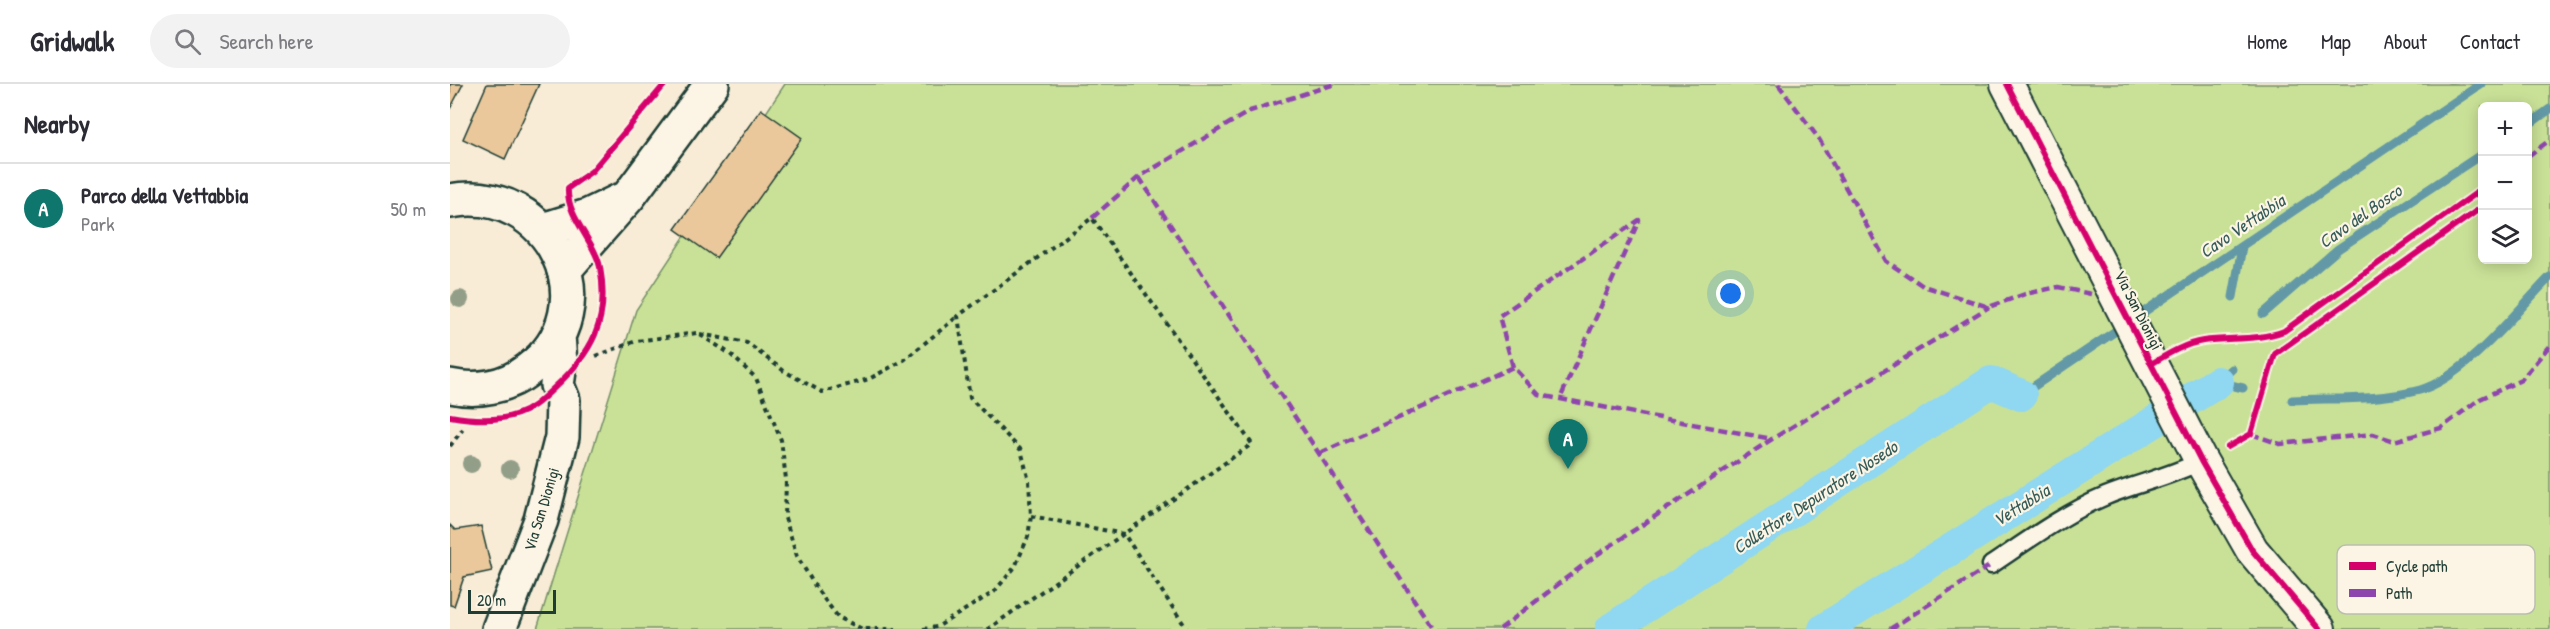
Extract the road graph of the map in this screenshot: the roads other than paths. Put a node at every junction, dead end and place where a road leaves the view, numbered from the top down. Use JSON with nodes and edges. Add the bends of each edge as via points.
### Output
{"nodes":[{"id":1,"x":2007,"y":84,"type":"edge"},
{"id":2,"x":703,"y":88,"type":"edge"},
{"id":3,"x":450,"y":181,"type":"edge"},
{"id":4,"x":629,"y":196,"type":"junction"},
{"id":5,"x":491,"y":200,"type":"junction"},
{"id":6,"x":450,"y":201,"type":"edge"},
{"id":7,"x":543,"y":230,"type":"junction"},
{"id":8,"x":564,"y":270,"type":"junction"},
{"id":9,"x":558,"y":335,"type":"junction"},
{"id":10,"x":522,"y":374,"type":"junction"},
{"id":11,"x":558,"y":385,"type":"junction"},
{"id":12,"x":459,"y":402,"type":"edge"},
{"id":13,"x":2198,"y":454,"type":"junction"},
{"id":14,"x":1990,"y":565,"type":"dead end"},
{"id":15,"x":499,"y":629,"type":"edge"},
{"id":16,"x":2319,"y":629,"type":"edge"}],
"edges":[{"from":1,"to":13,"type":"street","name":"Via San Dionigi"},
{"from":2,"to":4,"type":"main road"},
{"from":3,"to":5,"type":"main road"},
{"from":4,"to":7,"type":"main road","via":[[588,216]]},
{"from":4,"to":8,"type":"main road"},
{"from":5,"to":6,"type":"main road"},
{"from":5,"to":7,"type":"main road","via":[[520,211]]},
{"from":7,"to":8,"type":"main road"},
{"from":8,"to":9,"type":"main road","via":[[567,303]]},
{"from":9,"to":10,"type":"main road","via":[[551,349]]},
{"from":9,"to":11,"type":"main road","name":"Via San Dionigi"},
{"from":10,"to":11,"type":"main road","via":[[540,376]]},
{"from":10,"to":12,"type":"main road"},
{"from":11,"to":15,"type":"main road","name":"Via San Dionigi","via":[[563,400],[562,437],[541,520]]},
{"from":13,"to":14,"type":"lane","via":[[2165,478],[2105,497]]},
{"from":13,"to":16,"type":"street","name":"Via San Dionigi","via":[[2252,550]]}]}
